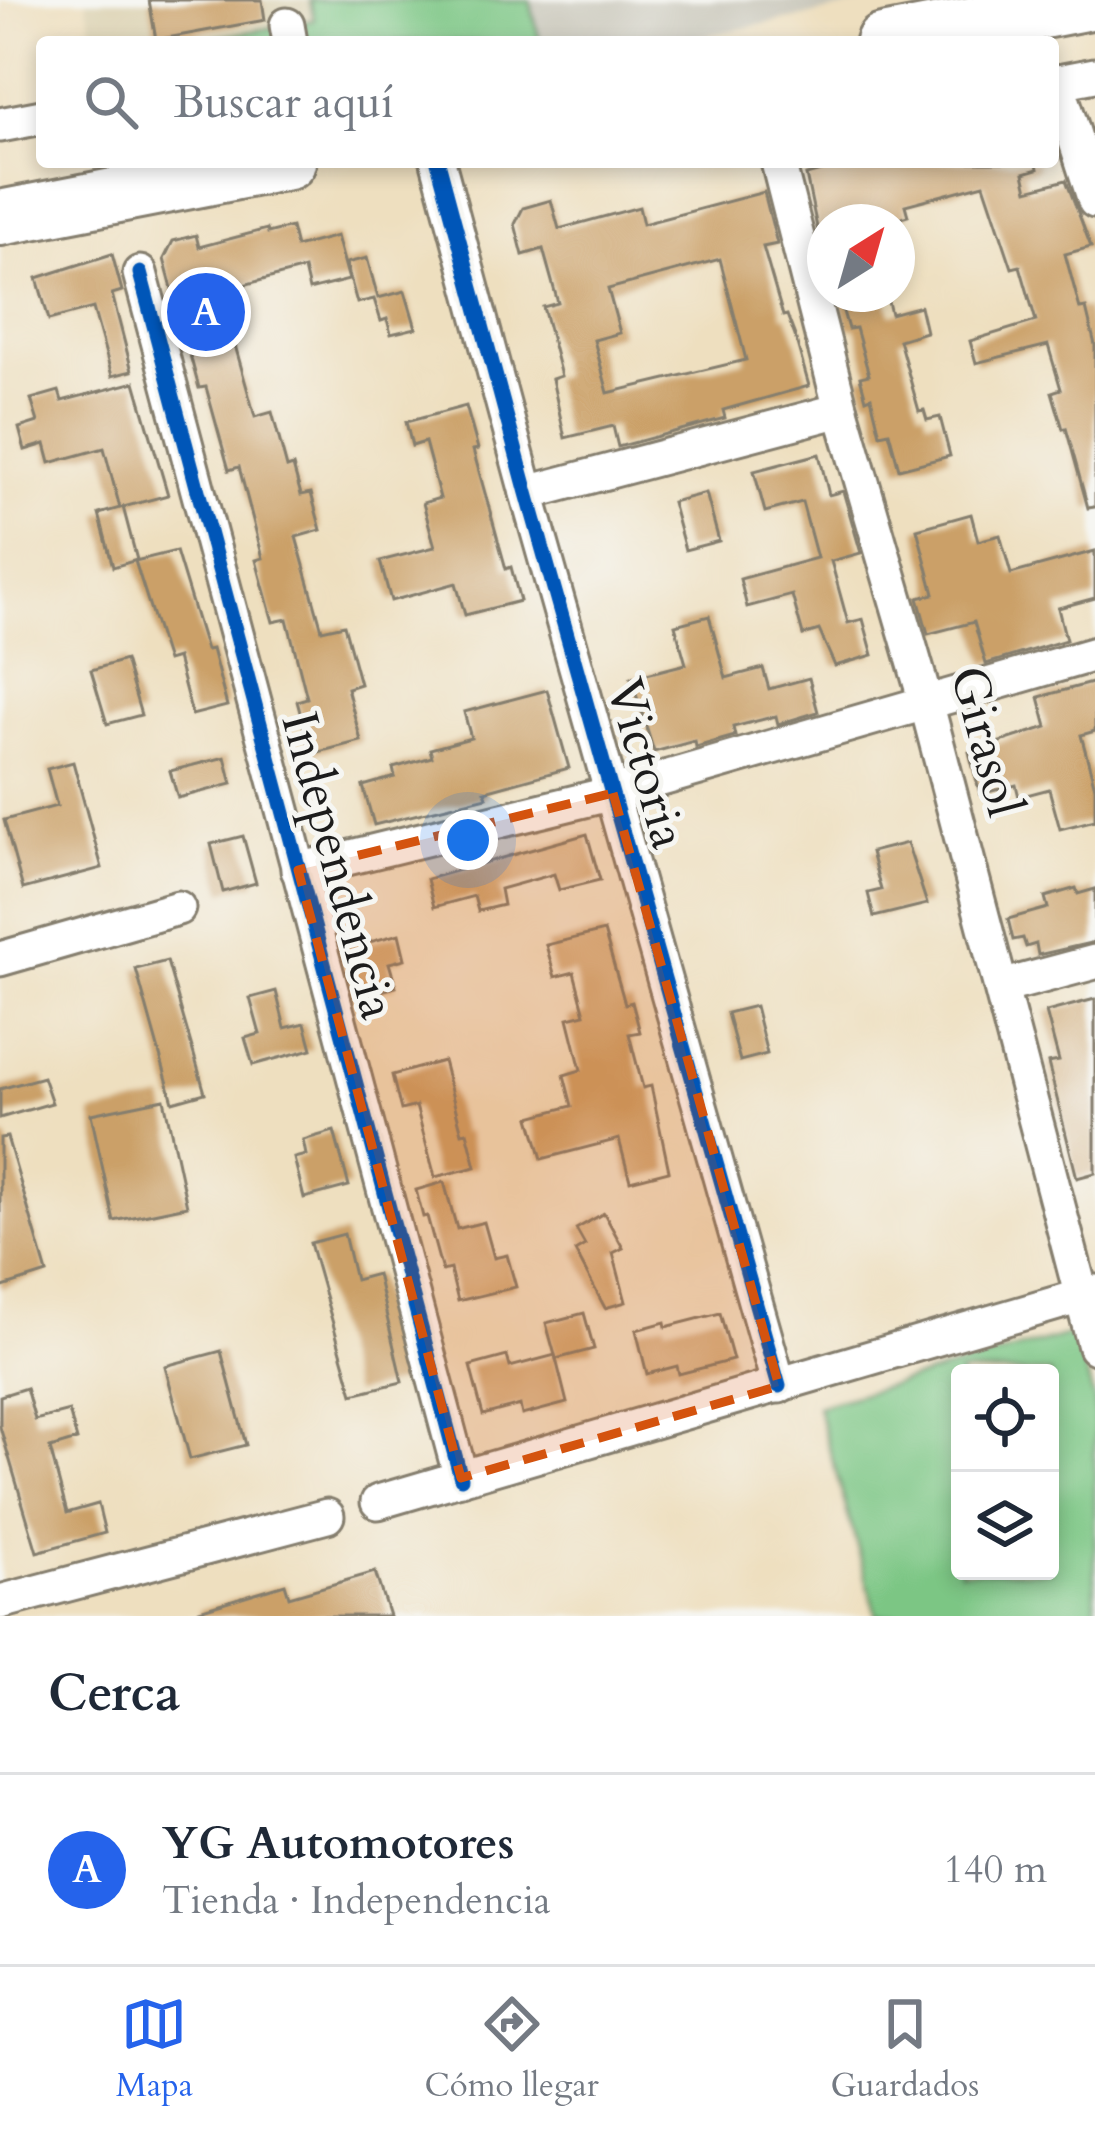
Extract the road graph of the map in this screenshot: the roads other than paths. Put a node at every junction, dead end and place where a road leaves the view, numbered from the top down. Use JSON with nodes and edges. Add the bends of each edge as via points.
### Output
{"nodes":[{"id":1,"x":1095,"y":1,"type":"edge"},
{"id":2,"x":905,"y":27,"type":"edge"},
{"id":3,"x":1095,"y":75,"type":"edge"},
{"id":4,"x":1059,"y":81,"type":"edge"},
{"id":5,"x":1059,"y":94,"type":"edge"},
{"id":6,"x":36,"y":118,"type":"edge"},
{"id":7,"x":0,"y":125,"type":"edge"},
{"id":8,"x":257,"y":168,"type":"edge"},
{"id":9,"x":440,"y":168,"type":"edge"},
{"id":10,"x":780,"y":168,"type":"edge"},
{"id":11,"x":1095,"y":201,"type":"edge"},
{"id":12,"x":0,"y":218,"type":"edge"},
{"id":13,"x":140,"y":273,"type":"dead end"},
{"id":14,"x":841,"y":410,"type":"junction"},
{"id":15,"x":527,"y":493,"type":"junction"},
{"id":16,"x":1095,"y":655,"type":"edge"},
{"id":17,"x":926,"y":702,"type":"junction"},
{"id":18,"x":613,"y":793,"type":"junction"},
{"id":19,"x":298,"y":870,"type":"junction"},
{"id":20,"x":178,"y":908,"type":"dead end"},
{"id":21,"x":0,"y":959,"type":"edge"},
{"id":22,"x":1095,"y":962,"type":"edge"},
{"id":23,"x":1000,"y":987,"type":"junction"},
{"id":24,"x":1088,"y":1294,"type":"edge"},
{"id":25,"x":1095,"y":1347,"type":"edge"},
{"id":26,"x":779,"y":1386,"type":"junction"},
{"id":27,"x":460,"y":1478,"type":"junction"},
{"id":28,"x":378,"y":1502,"type":"dead end"},
{"id":29,"x":327,"y":1516,"type":"dead end"},
{"id":30,"x":0,"y":1602,"type":"edge"}],
"edges":[{"from":1,"to":2,"type":"main road"},
{"from":3,"to":4,"type":"street"},
{"from":5,"to":11,"type":"street"},
{"from":6,"to":7,"type":"street"},
{"from":8,"to":12,"type":"main road"},
{"from":9,"to":15,"type":"street","name":"Victoria"},
{"from":10,"to":14,"type":"street","name":"Girasol"},
{"from":13,"to":19,"type":"street","name":"Independencia"},
{"from":14,"to":15,"type":"street"},
{"from":14,"to":17,"type":"street","name":"Girasol"},
{"from":15,"to":18,"type":"street","name":"Victoria"},
{"from":16,"to":17,"type":"street"},
{"from":17,"to":18,"type":"street"},
{"from":17,"to":23,"type":"street","name":"Girasol"},
{"from":18,"to":19,"type":"street"},
{"from":18,"to":26,"type":"street","name":"Victoria"},
{"from":19,"to":27,"type":"street","name":"Independencia"},
{"from":20,"to":21,"type":"street"},
{"from":22,"to":23,"type":"street"},
{"from":23,"to":24,"type":"street","name":"Girasol"},
{"from":24,"to":25,"type":"street","name":"Girasol"},
{"from":24,"to":26,"type":"street"},
{"from":26,"to":27,"type":"street"},
{"from":27,"to":28,"type":"street"},
{"from":29,"to":30,"type":"street"}]}
